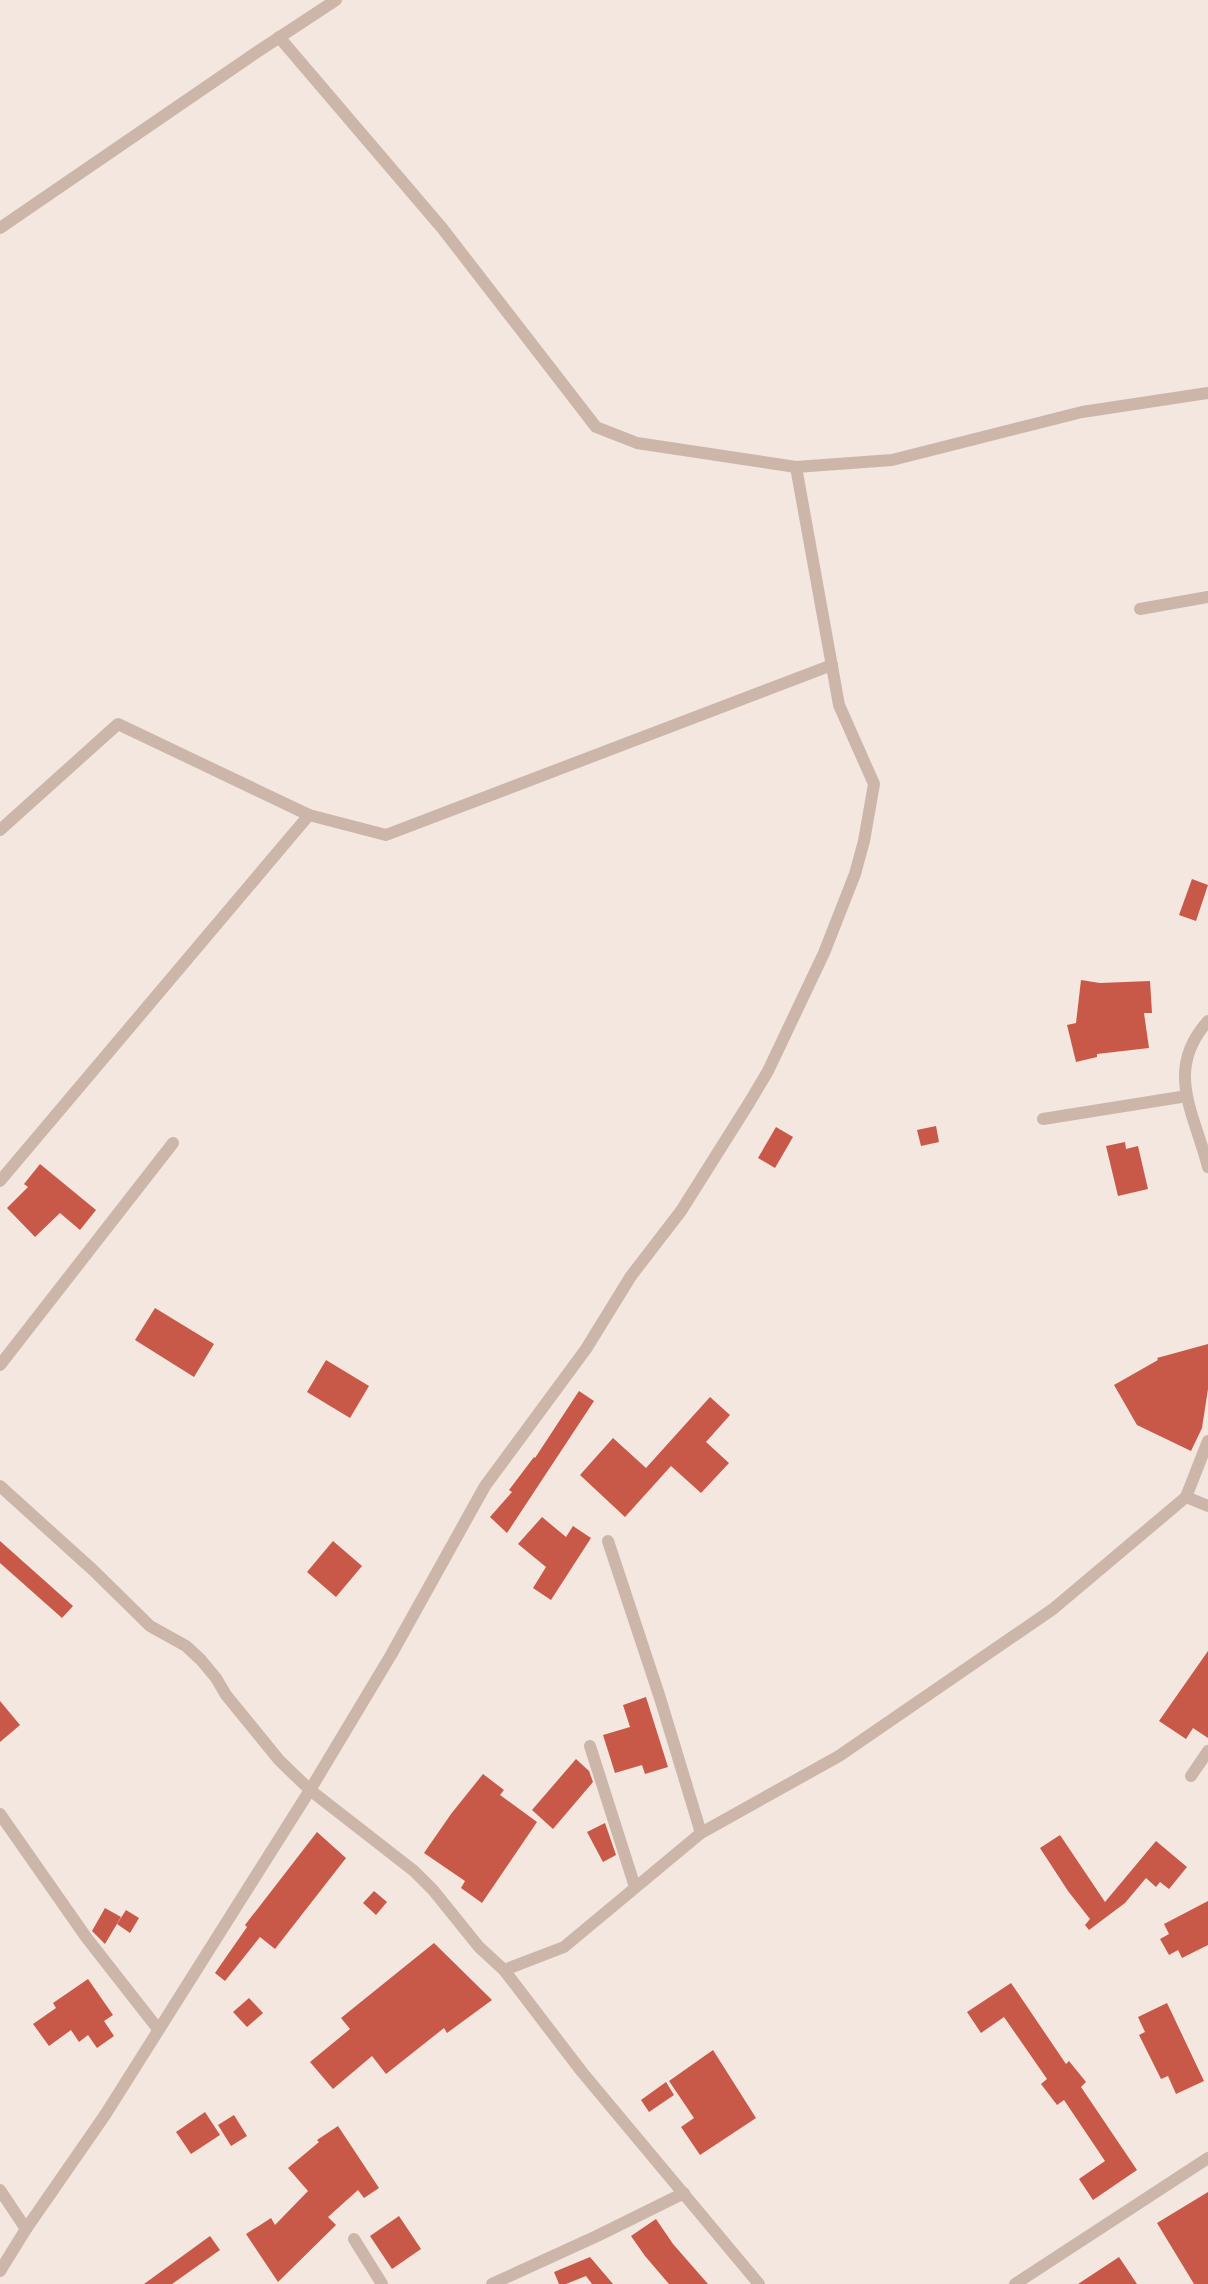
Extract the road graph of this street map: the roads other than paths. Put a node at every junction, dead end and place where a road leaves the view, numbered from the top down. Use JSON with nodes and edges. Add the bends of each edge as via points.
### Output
{"nodes":[{"id":1,"x":336,"y":0,"type":"edge"},
{"id":2,"x":279,"y":37,"type":"junction"},
{"id":3,"x":0,"y":228,"type":"edge"},
{"id":4,"x":1208,"y":393,"type":"edge"},
{"id":5,"x":796,"y":467,"type":"junction"},
{"id":6,"x":1208,"y":597,"type":"edge"},
{"id":7,"x":1140,"y":609,"type":"dead end"},
{"id":8,"x":832,"y":664,"type":"junction"},
{"id":9,"x":310,"y":814,"type":"junction"},
{"id":10,"x":0,"y":830,"type":"edge"},
{"id":11,"x":1208,"y":1021,"type":"edge"},
{"id":12,"x":1187,"y":1096,"type":"junction"},
{"id":13,"x":1042,"y":1119,"type":"dead end"},
{"id":14,"x":174,"y":1143,"type":"dead end"},
{"id":15,"x":1208,"y":1167,"type":"edge"},
{"id":16,"x":0,"y":1181,"type":"edge"},
{"id":17,"x":0,"y":1365,"type":"edge"},
{"id":18,"x":1208,"y":1441,"type":"edge"},
{"id":19,"x":0,"y":1486,"type":"edge"},
{"id":20,"x":1186,"y":1497,"type":"junction"},
{"id":21,"x":1208,"y":1506,"type":"edge"},
{"id":22,"x":608,"y":1541,"type":"dead end"},
{"id":23,"x":590,"y":1746,"type":"dead end"},
{"id":24,"x":1208,"y":1751,"type":"edge"},
{"id":25,"x":1191,"y":1776,"type":"dead end"},
{"id":26,"x":310,"y":1790,"type":"junction"},
{"id":27,"x":0,"y":1814,"type":"edge"},
{"id":28,"x":701,"y":1833,"type":"junction"},
{"id":29,"x":635,"y":1887,"type":"junction"},
{"id":30,"x":504,"y":1970,"type":"junction"},
{"id":31,"x":158,"y":2029,"type":"junction"},
{"id":32,"x":1208,"y":2158,"type":"edge"},
{"id":33,"x":0,"y":2190,"type":"edge"},
{"id":34,"x":684,"y":2193,"type":"junction"},
{"id":35,"x":26,"y":2229,"type":"junction"},
{"id":36,"x":354,"y":2239,"type":"dead end"},
{"id":37,"x":0,"y":2271,"type":"edge"},
{"id":38,"x":382,"y":2284,"type":"edge"},
{"id":39,"x":492,"y":2284,"type":"edge"},
{"id":40,"x":759,"y":2284,"type":"edge"},
{"id":41,"x":1015,"y":2284,"type":"edge"}],
"edges":[{"from":1,"to":2,"type":"street"},
{"from":2,"to":3,"type":"street"},
{"from":2,"to":5,"type":"street","via":[[442,228],[596,427],[637,443]]},
{"from":4,"to":5,"type":"street","via":[[1082,412],[892,460]]},
{"from":5,"to":8,"type":"street"},
{"from":6,"to":7,"type":"street"},
{"from":8,"to":9,"type":"street","via":[[386,835]]},
{"from":8,"to":26,"type":"street","via":[[839,705],[874,784],[855,874],[801,1002],[768,1071],[681,1211],[631,1276],[586,1349],[485,1486],[391,1655]]},
{"from":9,"to":10,"type":"street","via":[[118,724]]},
{"from":9,"to":16,"type":"street"},
{"from":11,"to":12,"type":"street","via":[[1188,1050],[1183,1073]]},
{"from":12,"to":13,"type":"street"},
{"from":12,"to":15,"type":"street"},
{"from":14,"to":17,"type":"street"},
{"from":18,"to":20,"type":"street"},
{"from":19,"to":26,"type":"street","via":[[150,1626],[186,1646],[201,1660],[279,1760]]},
{"from":20,"to":21,"type":"street"},
{"from":20,"to":28,"type":"street","via":[[1053,1609],[839,1756]]},
{"from":22,"to":28,"type":"street"},
{"from":23,"to":29,"type":"street"},
{"from":24,"to":25,"type":"street"},
{"from":26,"to":30,"type":"street","via":[[414,1871],[479,1947]]},
{"from":26,"to":31,"type":"street"},
{"from":27,"to":31,"type":"street","via":[[86,1937]]},
{"from":28,"to":29,"type":"street"},
{"from":29,"to":30,"type":"street","via":[[564,1948]]},
{"from":30,"to":34,"type":"street","via":[[582,2072]]},
{"from":31,"to":35,"type":"street","via":[[105,2115]]},
{"from":32,"to":41,"type":"street"},
{"from":33,"to":35,"type":"street"},
{"from":34,"to":39,"type":"street"},
{"from":34,"to":40,"type":"street"},
{"from":35,"to":37,"type":"street"},
{"from":36,"to":38,"type":"street"}]}
